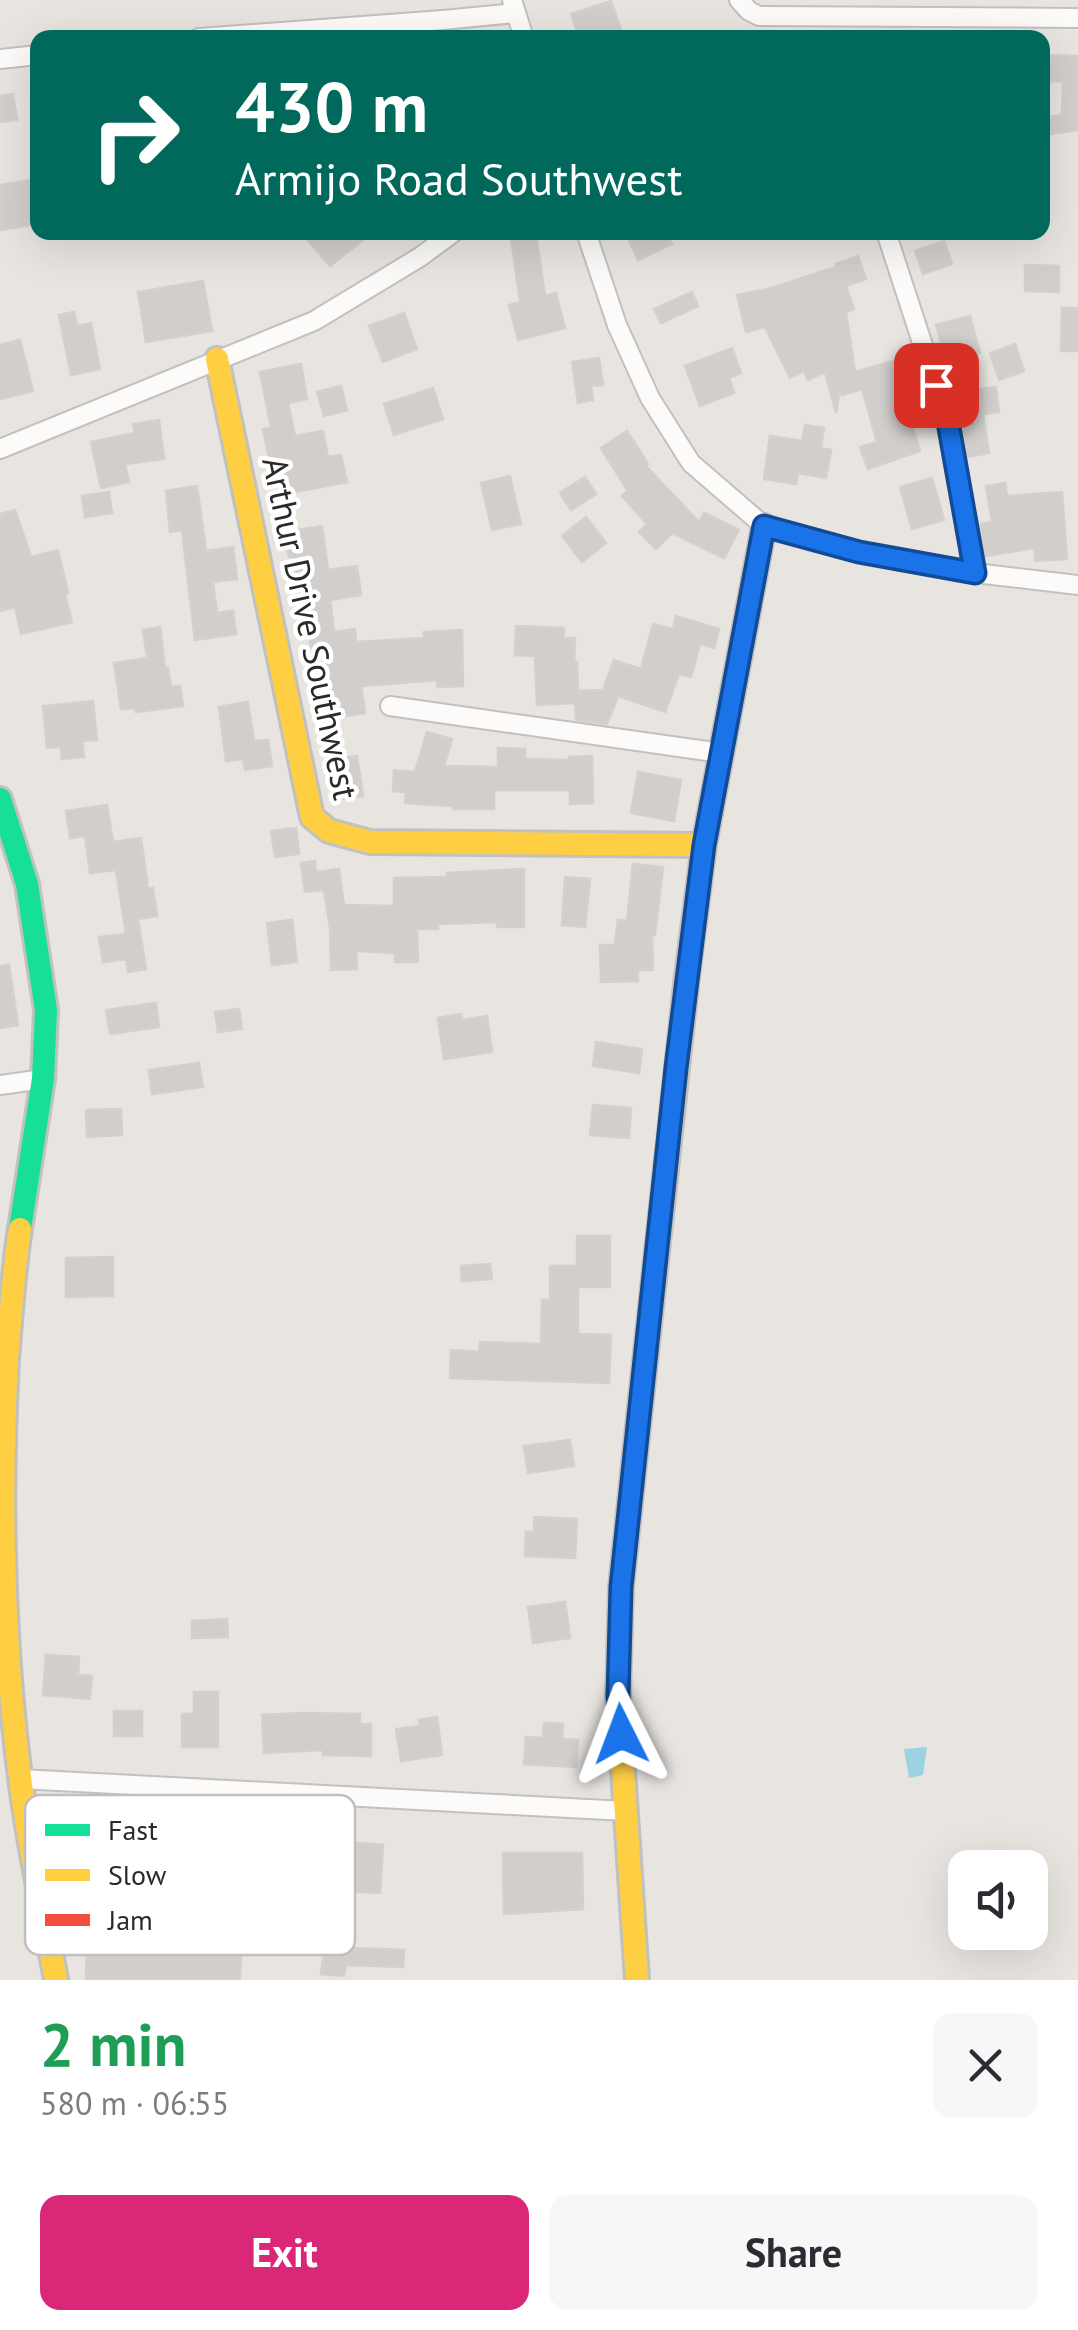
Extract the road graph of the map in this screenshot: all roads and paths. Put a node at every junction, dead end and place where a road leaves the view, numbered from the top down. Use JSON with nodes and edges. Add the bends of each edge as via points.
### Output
{"nodes":[{"id":1,"x":739,"y":0,"type":"edge"},
{"id":2,"x":514,"y":6,"type":"edge"},
{"id":3,"x":1078,"y":18,"type":"edge"},
{"id":4,"x":307,"y":30,"type":"edge"},
{"id":5,"x":522,"y":30,"type":"edge"},
{"id":6,"x":30,"y":56,"type":"edge"},
{"id":7,"x":0,"y":59,"type":"edge"},
{"id":8,"x":443,"y":240,"type":"edge"},
{"id":9,"x":589,"y":240,"type":"edge"},
{"id":10,"x":888,"y":240,"type":"edge"},
{"id":11,"x":218,"y":359,"type":"junction"},
{"id":12,"x":0,"y":449,"type":"edge"},
{"id":13,"x":764,"y":526,"type":"junction"},
{"id":14,"x":975,"y":573,"type":"junction"},
{"id":15,"x":1078,"y":585,"type":"edge"},
{"id":16,"x":390,"y":706,"type":"dead end"},
{"id":17,"x":721,"y":753,"type":"junction"},
{"id":18,"x":0,"y":799,"type":"edge"},
{"id":19,"x":704,"y":845,"type":"junction"},
{"id":20,"x":42,"y":1079,"type":"junction"},
{"id":21,"x":0,"y":1085,"type":"edge"},
{"id":22,"x":20,"y":1779,"type":"junction"},
{"id":23,"x":333,"y":1795,"type":"edge"},
{"id":24,"x":355,"y":1796,"type":"edge"},
{"id":25,"x":25,"y":1807,"type":"edge"},
{"id":26,"x":626,"y":1810,"type":"junction"},
{"id":27,"x":52,"y":1955,"type":"edge"},
{"id":28,"x":56,"y":1980,"type":"edge"},
{"id":29,"x":637,"y":1980,"type":"edge"}],
"edges":[{"from":1,"to":3,"type":"street","via":[[759,16]]},
{"from":2,"to":4,"type":"street","via":[[443,20]]},
{"from":2,"to":5,"type":"street"},
{"from":6,"to":7,"type":"street"},
{"from":8,"to":11,"type":"street","via":[[314,321]]},
{"from":9,"to":13,"type":"street","via":[[650,398],[691,463]]},
{"from":10,"to":14,"type":"street","via":[[948,422]]},
{"from":11,"to":12,"type":"street"},
{"from":11,"to":19,"type":"street","name":"Arthur Drive Southwest","via":[[312,817],[328,831],[370,842]]},
{"from":13,"to":14,"type":"street"},
{"from":13,"to":17,"type":"street"},
{"from":14,"to":15,"type":"street"},
{"from":16,"to":17,"type":"street"},
{"from":17,"to":19,"type":"street"},
{"from":18,"to":20,"type":"street","via":[[27,884],[40,957],[46,1010]]},
{"from":19,"to":26,"type":"street","via":[[621,1587],[618,1696]]},
{"from":20,"to":21,"type":"street"},
{"from":20,"to":22,"type":"street","via":[[14,1267],[2,1478],[4,1609]]},
{"from":22,"to":23,"type":"street"},
{"from":22,"to":25,"type":"street"},
{"from":24,"to":26,"type":"street"},
{"from":26,"to":29,"type":"street"},
{"from":27,"to":28,"type":"street"}]}
